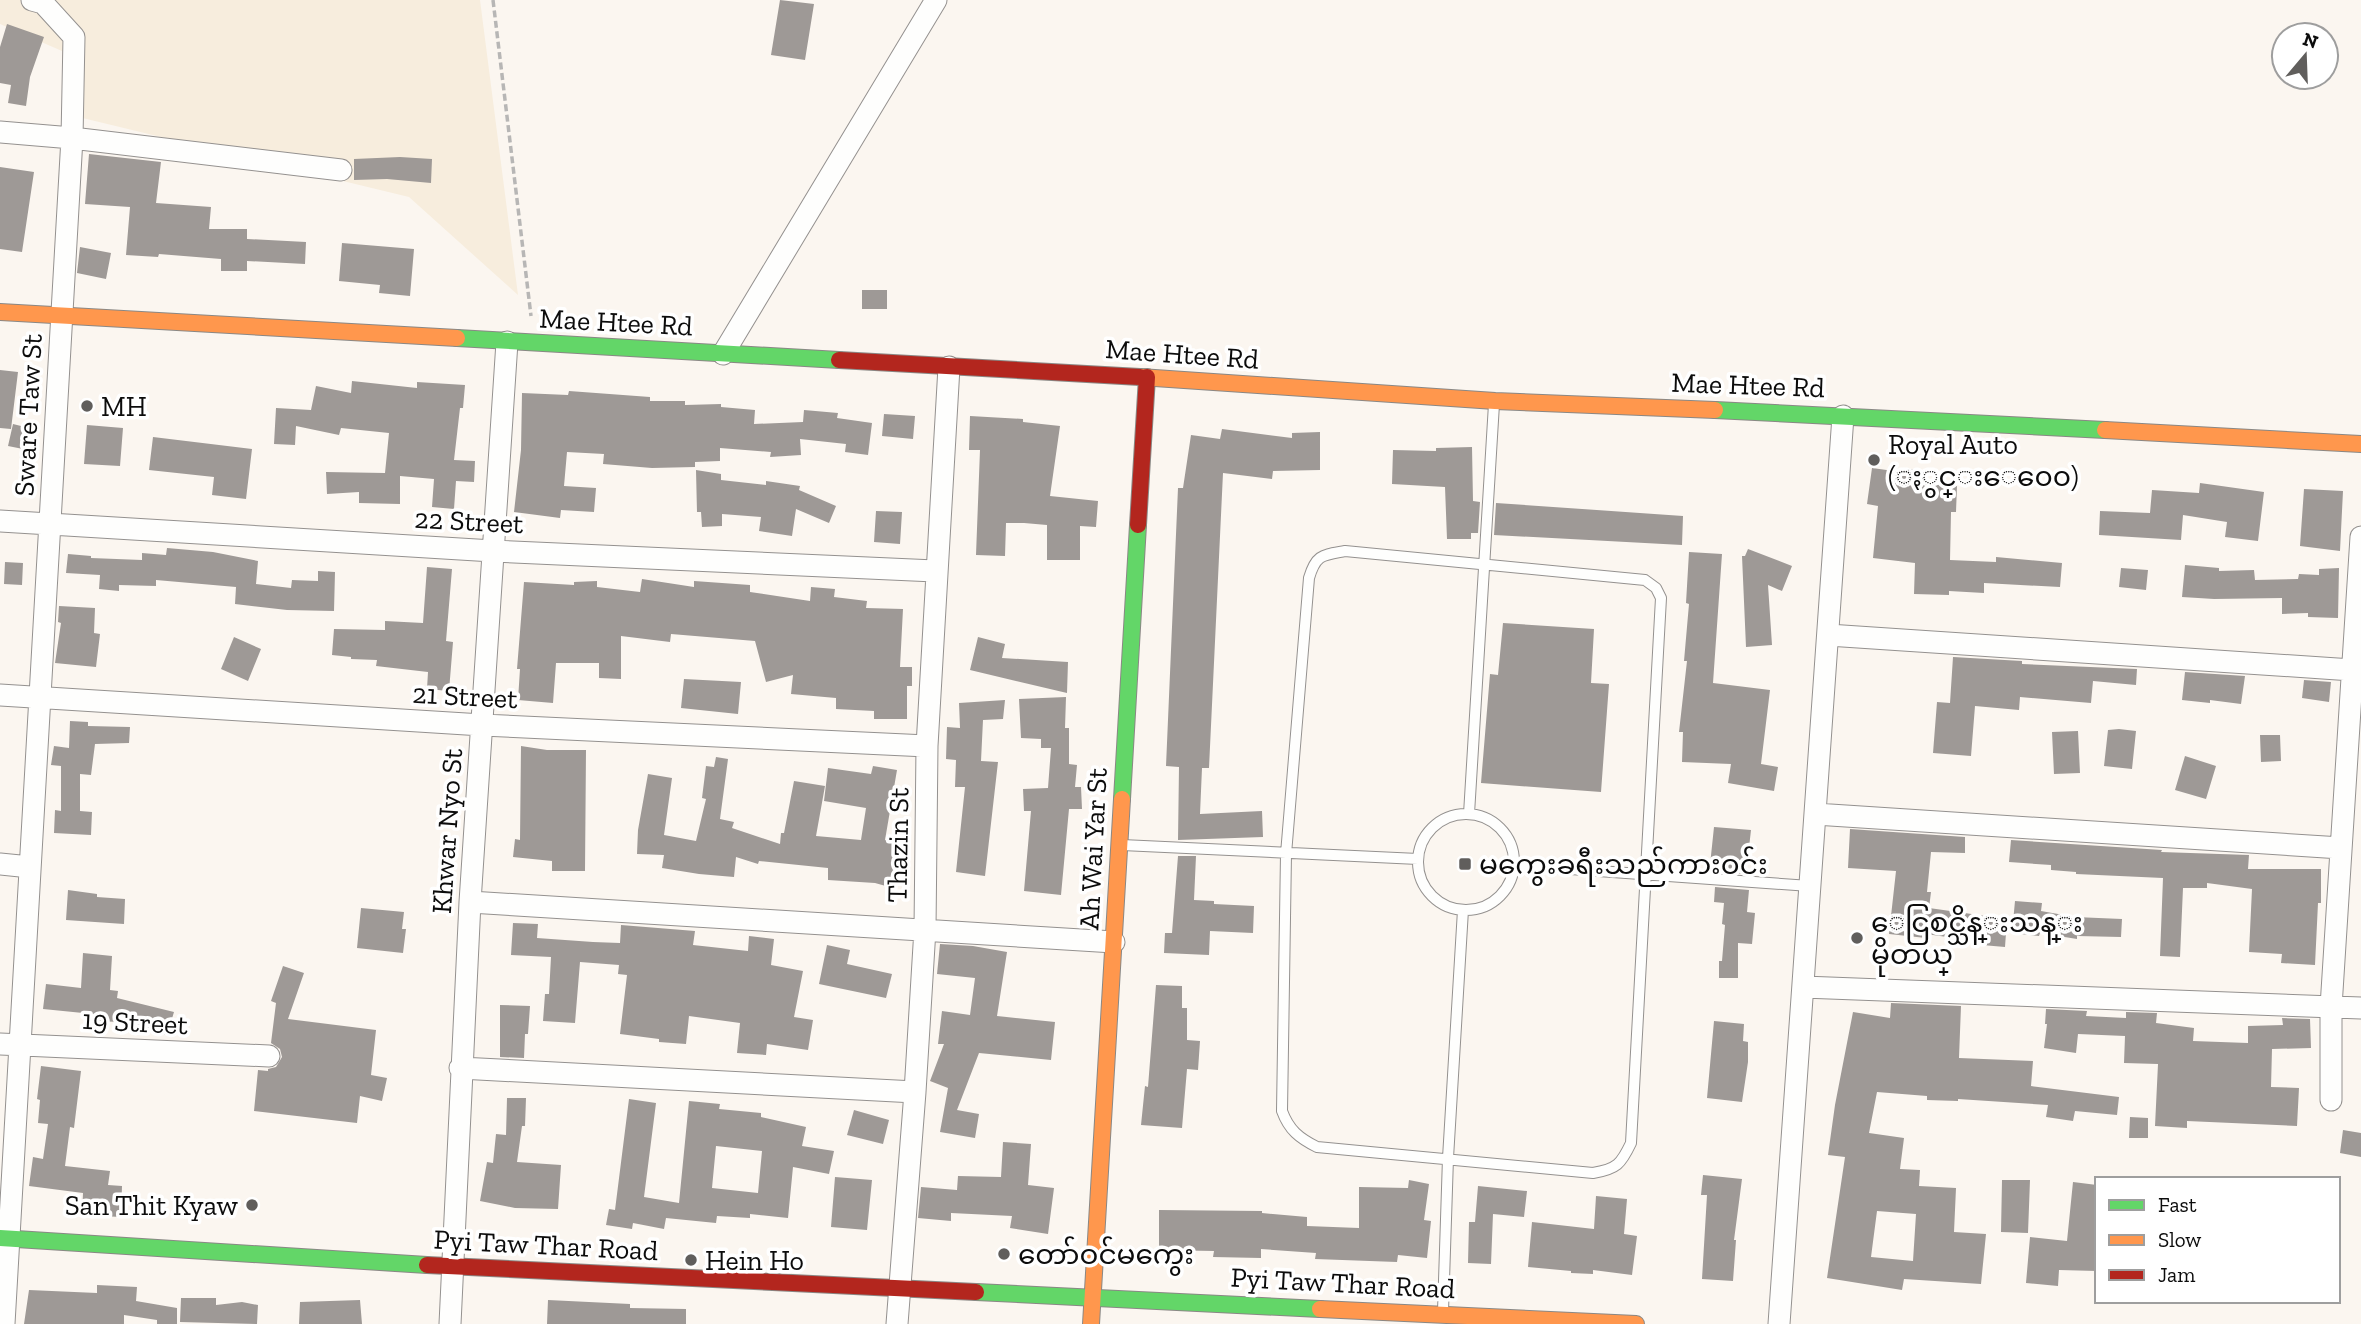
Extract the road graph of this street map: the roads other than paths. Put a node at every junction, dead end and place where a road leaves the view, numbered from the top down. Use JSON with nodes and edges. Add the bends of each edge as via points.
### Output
{"nodes":[{"id":1,"x":32,"y":0,"type":"edge"},
{"id":2,"x":936,"y":0,"type":"edge"},
{"id":3,"x":0,"y":132,"type":"edge"},
{"id":4,"x":72,"y":138,"type":"junction"},
{"id":5,"x":341,"y":170,"type":"dead end"},
{"id":6,"x":0,"y":312,"type":"edge"},
{"id":7,"x":62,"y":317,"type":"junction"},
{"id":8,"x":507,"y":342,"type":"junction"},
{"id":9,"x":723,"y":354,"type":"junction"},
{"id":10,"x":949,"y":367,"type":"junction"},
{"id":11,"x":1147,"y":377,"type":"junction"},
{"id":12,"x":1494,"y":401,"type":"junction"},
{"id":13,"x":1843,"y":416,"type":"junction"},
{"id":14,"x":2361,"y":444,"type":"edge"},
{"id":15,"x":0,"y":521,"type":"edge"},
{"id":16,"x":50,"y":523,"type":"junction"},
{"id":17,"x":2361,"y":537,"type":"edge"},
{"id":18,"x":493,"y":551,"type":"junction"},
{"id":19,"x":1486,"y":564,"type":"junction"},
{"id":20,"x":936,"y":571,"type":"junction"},
{"id":21,"x":1828,"y":635,"type":"junction"},
{"id":22,"x":2353,"y":670,"type":"junction"},
{"id":23,"x":0,"y":695,"type":"edge"},
{"id":24,"x":40,"y":698,"type":"junction"},
{"id":25,"x":482,"y":725,"type":"junction"},
{"id":26,"x":927,"y":746,"type":"junction"},
{"id":27,"x":1469,"y":814,"type":"junction"},
{"id":28,"x":1815,"y":814,"type":"junction"},
{"id":29,"x":1120,"y":845,"type":"junction"},
{"id":30,"x":2341,"y":848,"type":"junction"},
{"id":31,"x":1286,"y":854,"type":"junction"},
{"id":32,"x":1418,"y":859,"type":"junction"},
{"id":33,"x":0,"y":864,"type":"edge"},
{"id":34,"x":1514,"y":865,"type":"junction"},
{"id":35,"x":30,"y":866,"type":"junction"},
{"id":36,"x":1646,"y":875,"type":"junction"},
{"id":37,"x":1810,"y":886,"type":"junction"},
{"id":38,"x":470,"y":902,"type":"junction"},
{"id":39,"x":1463,"y":910,"type":"junction"},
{"id":40,"x":925,"y":929,"type":"junction"},
{"id":41,"x":1114,"y":942,"type":"junction"},
{"id":42,"x":1802,"y":987,"type":"junction"},
{"id":43,"x":2331,"y":1007,"type":"junction"},
{"id":44,"x":2361,"y":1008,"type":"edge"},
{"id":45,"x":10,"y":1044,"type":"edge"},
{"id":46,"x":269,"y":1056,"type":"dead end"},
{"id":47,"x":460,"y":1068,"type":"junction"},
{"id":48,"x":915,"y":1092,"type":"junction"},
{"id":49,"x":2331,"y":1100,"type":"dead end"},
{"id":50,"x":1448,"y":1158,"type":"junction"},
{"id":51,"x":5,"y":1238,"type":"edge"},
{"id":52,"x":454,"y":1267,"type":"junction"},
{"id":53,"x":900,"y":1288,"type":"junction"},
{"id":54,"x":1093,"y":1297,"type":"junction"},
{"id":55,"x":1443,"y":1314,"type":"junction"},
{"id":56,"x":4,"y":1324,"type":"edge"},
{"id":57,"x":450,"y":1324,"type":"edge"},
{"id":58,"x":897,"y":1324,"type":"edge"},
{"id":59,"x":1091,"y":1324,"type":"edge"},
{"id":60,"x":1636,"y":1324,"type":"edge"},
{"id":61,"x":1779,"y":1324,"type":"edge"}],
"edges":[{"from":1,"to":4,"type":"street","name":"Sware Taw St","via":[[43,3],[74,37]]},
{"from":2,"to":9,"type":"street"},
{"from":3,"to":4,"type":"street"},
{"from":4,"to":5,"type":"street"},
{"from":4,"to":7,"type":"street","name":"Sware Taw St"},
{"from":6,"to":7,"type":"street","name":"Mae Htee Rd"},
{"from":7,"to":8,"type":"street","name":"Mae Htee Rd"},
{"from":7,"to":16,"type":"street","name":"Sware Taw St"},
{"from":8,"to":9,"type":"street","name":"Mae Htee Rd"},
{"from":8,"to":18,"type":"street","name":"Khwar Nyo St"},
{"from":9,"to":10,"type":"street","name":"Mae Htee Rd"},
{"from":10,"to":11,"type":"street","name":"Mae Htee Rd"},
{"from":10,"to":20,"type":"street","name":"Thazin St"},
{"from":11,"to":12,"type":"street","name":"Mae Htee Rd"},
{"from":11,"to":29,"type":"street","name":"Ah Wai Yar St"},
{"from":12,"to":13,"type":"street","name":"Mae Htee Rd"},
{"from":12,"to":19,"type":"lane"},
{"from":13,"to":14,"type":"street","name":"Mae Htee Rd"},
{"from":13,"to":21,"type":"street"},
{"from":15,"to":16,"type":"street","name":"22 Street"},
{"from":16,"to":18,"type":"street","name":"22 Street"},
{"from":16,"to":24,"type":"street","name":"Sware Taw St"},
{"from":17,"to":22,"type":"street"},
{"from":18,"to":20,"type":"street","name":"22 Street"},
{"from":18,"to":25,"type":"street","name":"Khwar Nyo St"},
{"from":19,"to":27,"type":"lane"},
{"from":19,"to":31,"type":"lane","via":[[1345,551],[1323,555],[1314,562]]},
{"from":19,"to":36,"type":"lane","via":[[1645,580],[1656,588],[1661,616]]},
{"from":20,"to":26,"type":"street","name":"Thazin St"},
{"from":21,"to":22,"type":"street"},
{"from":21,"to":28,"type":"street"},
{"from":22,"to":30,"type":"street"},
{"from":23,"to":24,"type":"street","name":"21 Street"},
{"from":24,"to":25,"type":"street","name":"21 Street"},
{"from":24,"to":35,"type":"street","name":"Sware Taw St"},
{"from":25,"to":26,"type":"street","name":"21 Street"},
{"from":25,"to":38,"type":"street","name":"Khwar Nyo St"},
{"from":26,"to":40,"type":"street","name":"Thazin St"},
{"from":27,"to":32,"type":"lane","via":[[1434,826]]},
{"from":27,"to":34,"type":"lane","via":[[1502,830]]},
{"from":28,"to":30,"type":"street"},
{"from":28,"to":37,"type":"street"},
{"from":29,"to":31,"type":"lane"},
{"from":29,"to":41,"type":"street","name":"Ah Wai Yar St"},
{"from":30,"to":43,"type":"street"},
{"from":31,"to":32,"type":"lane"},
{"from":31,"to":50,"type":"lane","via":[[1282,1111],[1287,1126],[1317,1147]]},
{"from":32,"to":39,"type":"lane","via":[[1430,893]]},
{"from":33,"to":35,"type":"street"},
{"from":34,"to":36,"type":"lane"},
{"from":34,"to":39,"type":"lane","via":[[1498,898]]},
{"from":35,"to":45,"type":"street","name":"Sware Taw St"},
{"from":36,"to":37,"type":"lane"},
{"from":36,"to":50,"type":"lane","via":[[1631,1143],[1622,1161],[1610,1170],[1593,1173]]},
{"from":37,"to":42,"type":"street"},
{"from":38,"to":40,"type":"street"},
{"from":38,"to":47,"type":"street","name":"Khwar Nyo St"},
{"from":39,"to":50,"type":"lane"},
{"from":40,"to":41,"type":"street"},
{"from":40,"to":48,"type":"street","name":"Thazin St"},
{"from":41,"to":54,"type":"street","name":"Ah Wai Yar St"},
{"from":42,"to":43,"type":"street"},
{"from":42,"to":61,"type":"street"},
{"from":43,"to":44,"type":"street"},
{"from":43,"to":49,"type":"street"},
{"from":45,"to":46,"type":"street","name":"19 Street"},
{"from":45,"to":51,"type":"street","name":"Sware Taw St"},
{"from":47,"to":48,"type":"street"},
{"from":47,"to":52,"type":"street","name":"Khwar Nyo St"},
{"from":48,"to":53,"type":"street","name":"Thazin St"},
{"from":50,"to":55,"type":"lane"},
{"from":51,"to":52,"type":"street","name":"Pyi Taw Thar Road"},
{"from":51,"to":56,"type":"street","name":"Sware Taw St"},
{"from":52,"to":53,"type":"street","name":"Pyi Taw Thar Road"},
{"from":52,"to":57,"type":"street","name":"Khwar Nyo St"},
{"from":53,"to":54,"type":"street","name":"Pyi Taw Thar Road"},
{"from":53,"to":58,"type":"street","name":"Thazin St"},
{"from":54,"to":55,"type":"street","name":"Pyi Taw Thar Road"},
{"from":54,"to":59,"type":"street","name":"Ah Wai Yar St"},
{"from":55,"to":60,"type":"street","name":"Pyi Taw Thar Road"}]}
